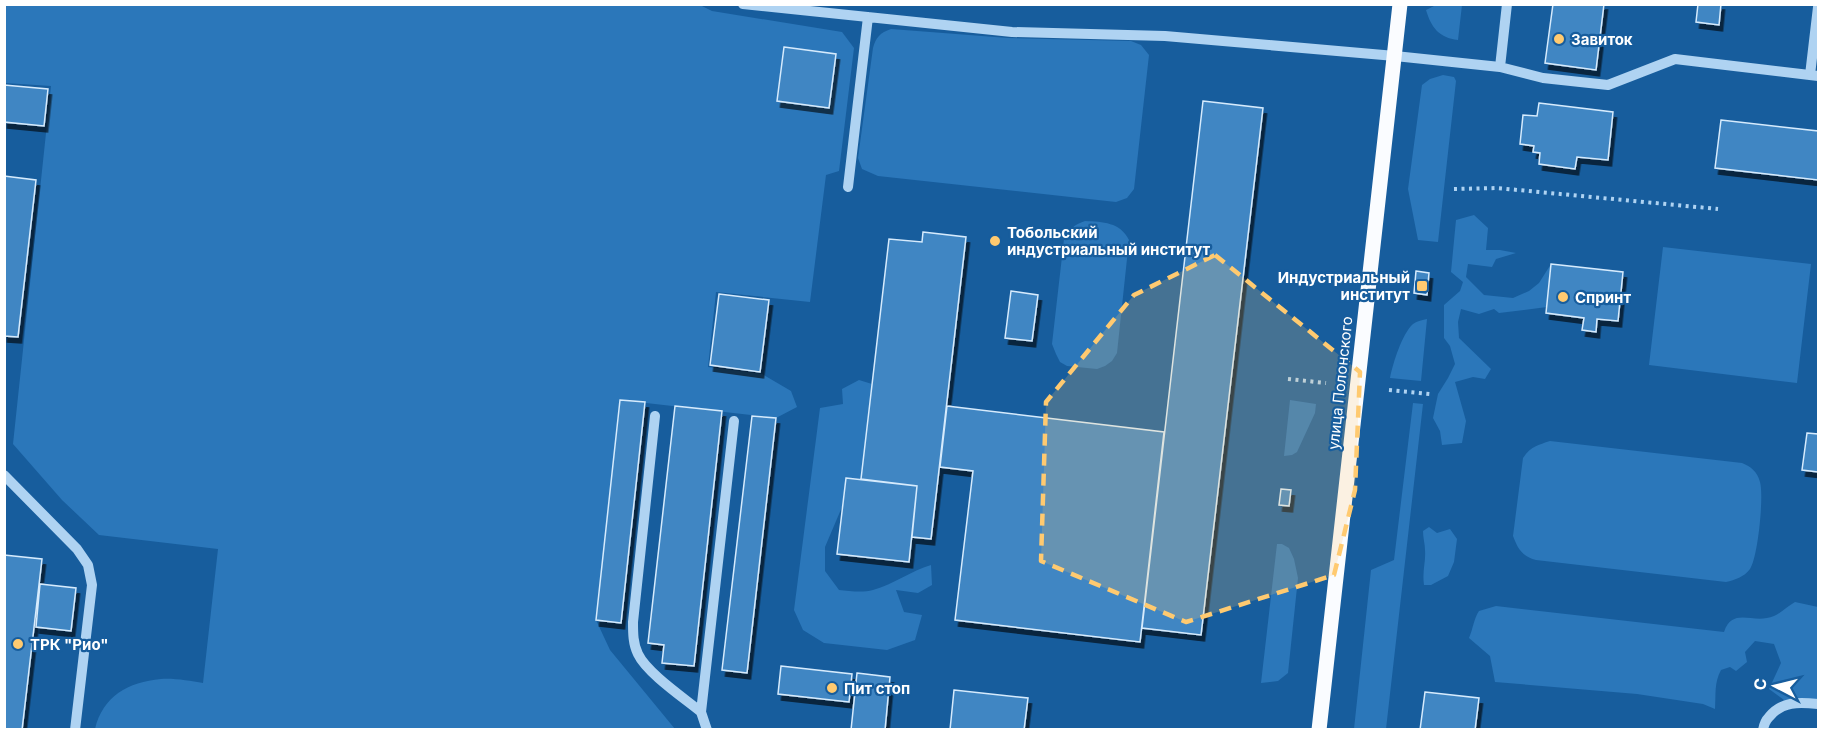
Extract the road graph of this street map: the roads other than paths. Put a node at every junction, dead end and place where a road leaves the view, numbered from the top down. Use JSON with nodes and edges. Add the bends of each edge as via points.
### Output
{"nodes":[{"id":1,"x":743,"y":4,"type":"edge"},
{"id":2,"x":1400,"y":4,"type":"edge"},
{"id":3,"x":1508,"y":4,"type":"edge"},
{"id":4,"x":1818,"y":7,"type":"edge"},
{"id":5,"x":868,"y":17,"type":"junction"},
{"id":6,"x":1395,"y":56,"type":"junction"},
{"id":7,"x":1500,"y":67,"type":"junction"},
{"id":8,"x":1814,"y":76,"type":"edge"},
{"id":9,"x":848,"y":187,"type":"dead end"},
{"id":10,"x":655,"y":416,"type":"dead end"},
{"id":11,"x":734,"y":421,"type":"dead end"},
{"id":12,"x":4,"y":475,"type":"edge"},
{"id":13,"x":1818,"y":704,"type":"edge"},
{"id":14,"x":701,"y":712,"type":"junction"},
{"id":15,"x":75,"y":729,"type":"edge"},
{"id":16,"x":707,"y":729,"type":"edge"},
{"id":17,"x":1319,"y":729,"type":"edge"},
{"id":18,"x":1763,"y":729,"type":"edge"}],
"edges":[{"from":1,"to":5,"type":"lane"},
{"from":2,"to":6,"type":"main road","name":"улица Полонского"},
{"from":3,"to":7,"type":"lane"},
{"from":4,"to":8,"type":"lane"},
{"from":5,"to":6,"type":"lane","via":[[1012,32],[1165,36]]},
{"from":5,"to":9,"type":"lane"},
{"from":6,"to":7,"type":"lane"},
{"from":6,"to":17,"type":"main road","name":"улица Полонского"},
{"from":7,"to":8,"type":"lane","via":[[1543,78],[1608,85],[1675,59]]},
{"from":10,"to":14,"type":"lane","via":[[633,640],[639,656],[659,678]]},
{"from":11,"to":14,"type":"lane"},
{"from":12,"to":15,"type":"lane","via":[[88,565],[92,585]]},
{"from":13,"to":18,"type":"lane","via":[[1787,704],[1774,711]]},
{"from":14,"to":16,"type":"lane"}]}
